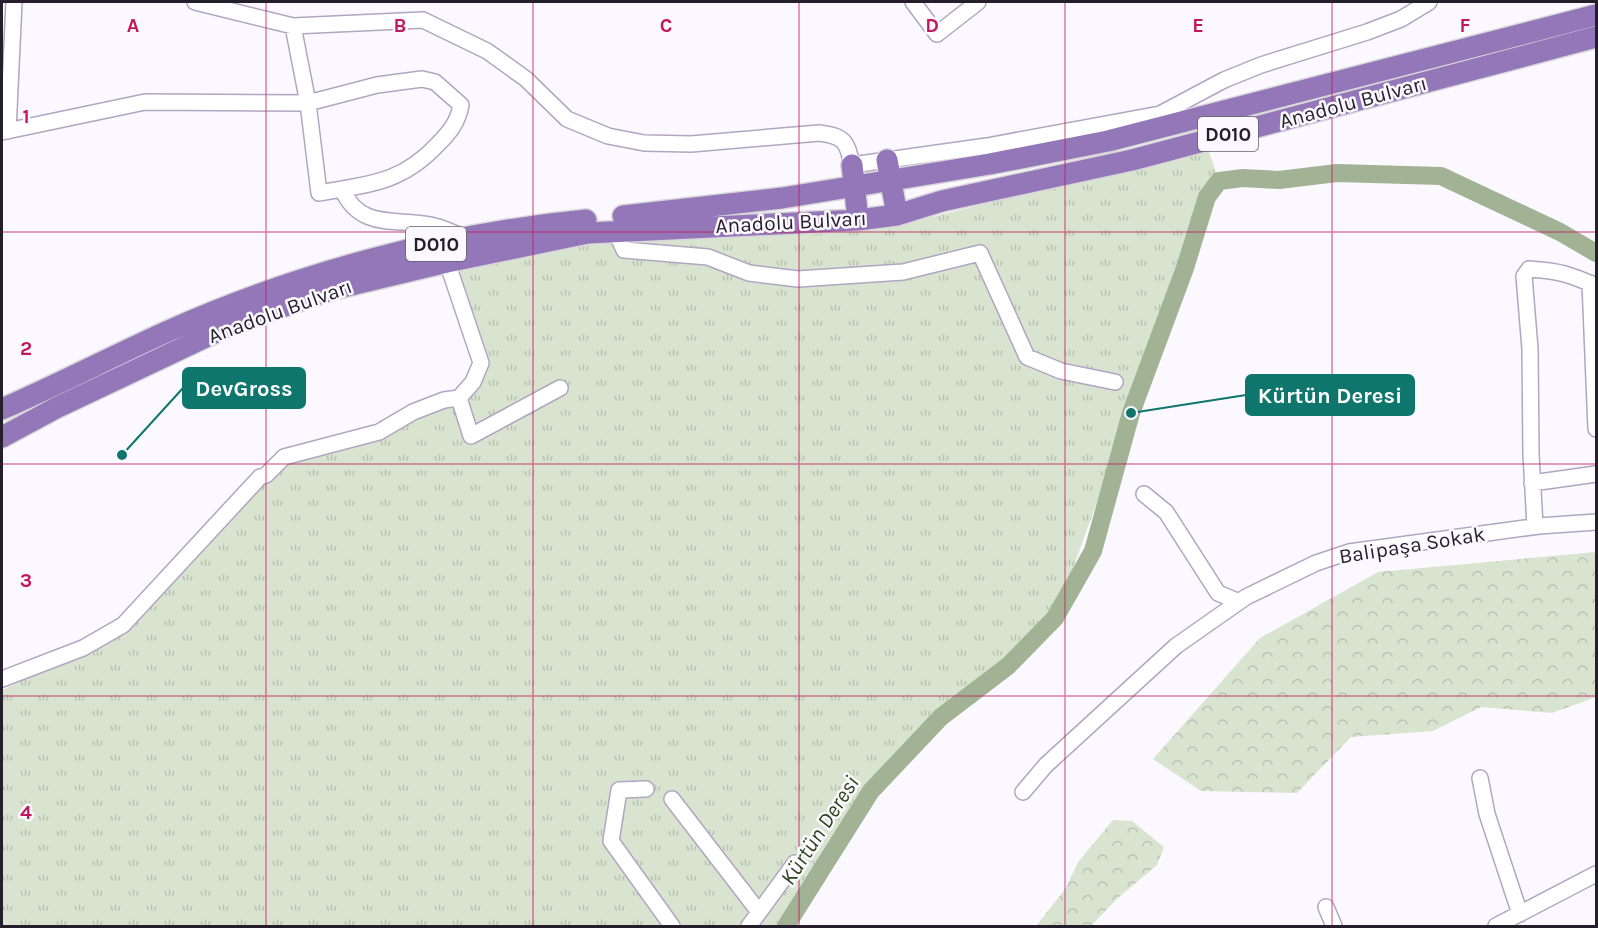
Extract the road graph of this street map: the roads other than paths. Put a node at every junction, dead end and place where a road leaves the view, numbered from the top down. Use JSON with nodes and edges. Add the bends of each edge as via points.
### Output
{"nodes":[{"id":1,"x":14,"y":2,"type":"edge"},
{"id":2,"x":195,"y":2,"type":"edge"},
{"id":3,"x":913,"y":2,"type":"edge"},
{"id":4,"x":978,"y":2,"type":"edge"},
{"id":5,"x":1430,"y":2,"type":"edge"},
{"id":6,"x":1596,"y":15,"type":"edge"},
{"id":7,"x":293,"y":26,"type":"junction"},
{"id":8,"x":1596,"y":38,"type":"edge"},
{"id":9,"x":308,"y":103,"type":"junction"},
{"id":10,"x":5,"y":131,"type":"edge"},
{"id":11,"x":852,"y":165,"type":"junction"},
{"id":12,"x":889,"y":170,"type":"junction"},
{"id":13,"x":854,"y":186,"type":"junction"},
{"id":14,"x":342,"y":189,"type":"junction"},
{"id":15,"x":897,"y":215,"type":"junction"},
{"id":16,"x":858,"y":220,"type":"junction"},
{"id":17,"x":615,"y":230,"type":"junction"},
{"id":18,"x":466,"y":238,"type":"junction"},
{"id":19,"x":447,"y":262,"type":"junction"},
{"id":20,"x":1593,"y":285,"type":"edge"},
{"id":21,"x":1115,"y":382,"type":"dead end"},
{"id":22,"x":560,"y":388,"type":"dead end"},
{"id":23,"x":459,"y":398,"type":"junction"},
{"id":24,"x":2,"y":410,"type":"edge"},
{"id":25,"x":1596,"y":429,"type":"edge"},
{"id":26,"x":2,"y":437,"type":"edge"},
{"id":27,"x":1596,"y":474,"type":"edge"},
{"id":28,"x":1532,"y":483,"type":"junction"},
{"id":29,"x":1144,"y":494,"type":"dead end"},
{"id":30,"x":1596,"y":522,"type":"edge"},
{"id":31,"x":1535,"y":526,"type":"junction"},
{"id":32,"x":1239,"y":602,"type":"junction"},
{"id":33,"x":2,"y":679,"type":"edge"},
{"id":34,"x":1480,"y":778,"type":"dead end"},
{"id":35,"x":646,"y":789,"type":"dead end"},
{"id":36,"x":1023,"y":792,"type":"dead end"},
{"id":37,"x":672,"y":799,"type":"dead end"},
{"id":38,"x":795,"y":863,"type":"dead end"},
{"id":39,"x":1596,"y":874,"type":"edge"},
{"id":40,"x":1326,"y":907,"type":"dead end"},
{"id":41,"x":759,"y":912,"type":"junction"},
{"id":42,"x":1520,"y":915,"type":"junction"},
{"id":43,"x":672,"y":927,"type":"edge"},
{"id":44,"x":748,"y":927,"type":"edge"},
{"id":45,"x":1334,"y":927,"type":"edge"},
{"id":46,"x":1496,"y":927,"type":"edge"}],
"edges":[{"from":1,"to":10,"type":"street"},
{"from":2,"to":7,"type":"street"},
{"from":3,"to":4,"type":"street","via":[[937,34]]},
{"from":5,"to":12,"type":"street","via":[[1367,32],[1224,80],[1160,114],[987,146]]},
{"from":6,"to":12,"type":"highway","name":"Anadolu Bulvarı","number":"D010","via":[[1108,141]]},
{"from":7,"to":9,"type":"street"},
{"from":7,"to":11,"type":"street","via":[[423,20],[487,51],[526,79],[567,119],[608,136],[691,144],[819,133],[837,135],[844,141]]},
{"from":8,"to":15,"type":"highway","name":"Anadolu Bulvarı","number":"D010","via":[[1132,160],[942,201]]},
{"from":9,"to":10,"type":"street","via":[[145,102]]},
{"from":9,"to":14,"type":"street","via":[[318,193]]},
{"from":9,"to":14,"type":"street","via":[[377,85],[423,79],[435,82],[461,105],[453,128],[415,166],[397,177]]},
{"from":11,"to":12,"type":"street"},
{"from":11,"to":13,"type":"highway"},
{"from":12,"to":13,"type":"highway","name":"Anadolu Bulvarı","number":"D010"},
{"from":12,"to":15,"type":"highway"},
{"from":13,"to":16,"type":"highway"},
{"from":13,"to":18,"type":"highway","name":"Anadolu Bulvarı","number":"D010"},
{"from":14,"to":18,"type":"street","via":[[348,204],[366,217],[432,225]]},
{"from":15,"to":16,"type":"highway","name":"Anadolu Bulvarı","number":"D010"},
{"from":16,"to":17,"type":"highway","name":"Anadolu Bulvarı","number":"D010"},
{"from":17,"to":19,"type":"highway","name":"Anadolu Bulvarı","number":"D010"},
{"from":17,"to":21,"type":"street","via":[[624,250],[708,257],[749,273],[798,279],[903,272],[980,253],[1027,357],[1061,371]]},
{"from":18,"to":24,"type":"highway","name":"Anadolu Bulvarı","number":"D010","via":[[303,280],[230,306]]},
{"from":19,"to":23,"type":"street","via":[[481,363],[473,382]]},
{"from":19,"to":26,"type":"highway","name":"Anadolu Bulvarı","number":"D010","via":[[330,290],[231,325]]},
{"from":20,"to":25,"type":"street"},
{"from":20,"to":28,"type":"street","via":[[1571,274],[1553,271],[1528,269],[1524,276],[1530,349]]},
{"from":22,"to":23,"type":"street","via":[[471,436]]},
{"from":23,"to":33,"type":"street","via":[[412,412],[379,432],[284,458],[260,477],[123,625],[83,648]]},
{"from":27,"to":28,"type":"street"},
{"from":28,"to":31,"type":"street"},
{"from":29,"to":32,"type":"street","via":[[1166,512],[1218,593]]},
{"from":30,"to":31,"type":"street","name":"Balipaşa Sokak"},
{"from":31,"to":32,"type":"street","name":"Balipaşa Sokak","via":[[1349,552],[1316,563]]},
{"from":32,"to":36,"type":"street","name":"Balipaşa Sokak","via":[[1153,666],[1046,765]]},
{"from":34,"to":42,"type":"street","via":[[1487,814]]},
{"from":35,"to":43,"type":"street","via":[[619,790],[611,841]]},
{"from":37,"to":41,"type":"street"},
{"from":38,"to":41,"type":"street"},
{"from":39,"to":42,"type":"street"},
{"from":40,"to":45,"type":"street"},
{"from":41,"to":44,"type":"street"},
{"from":42,"to":46,"type":"street"}]}
